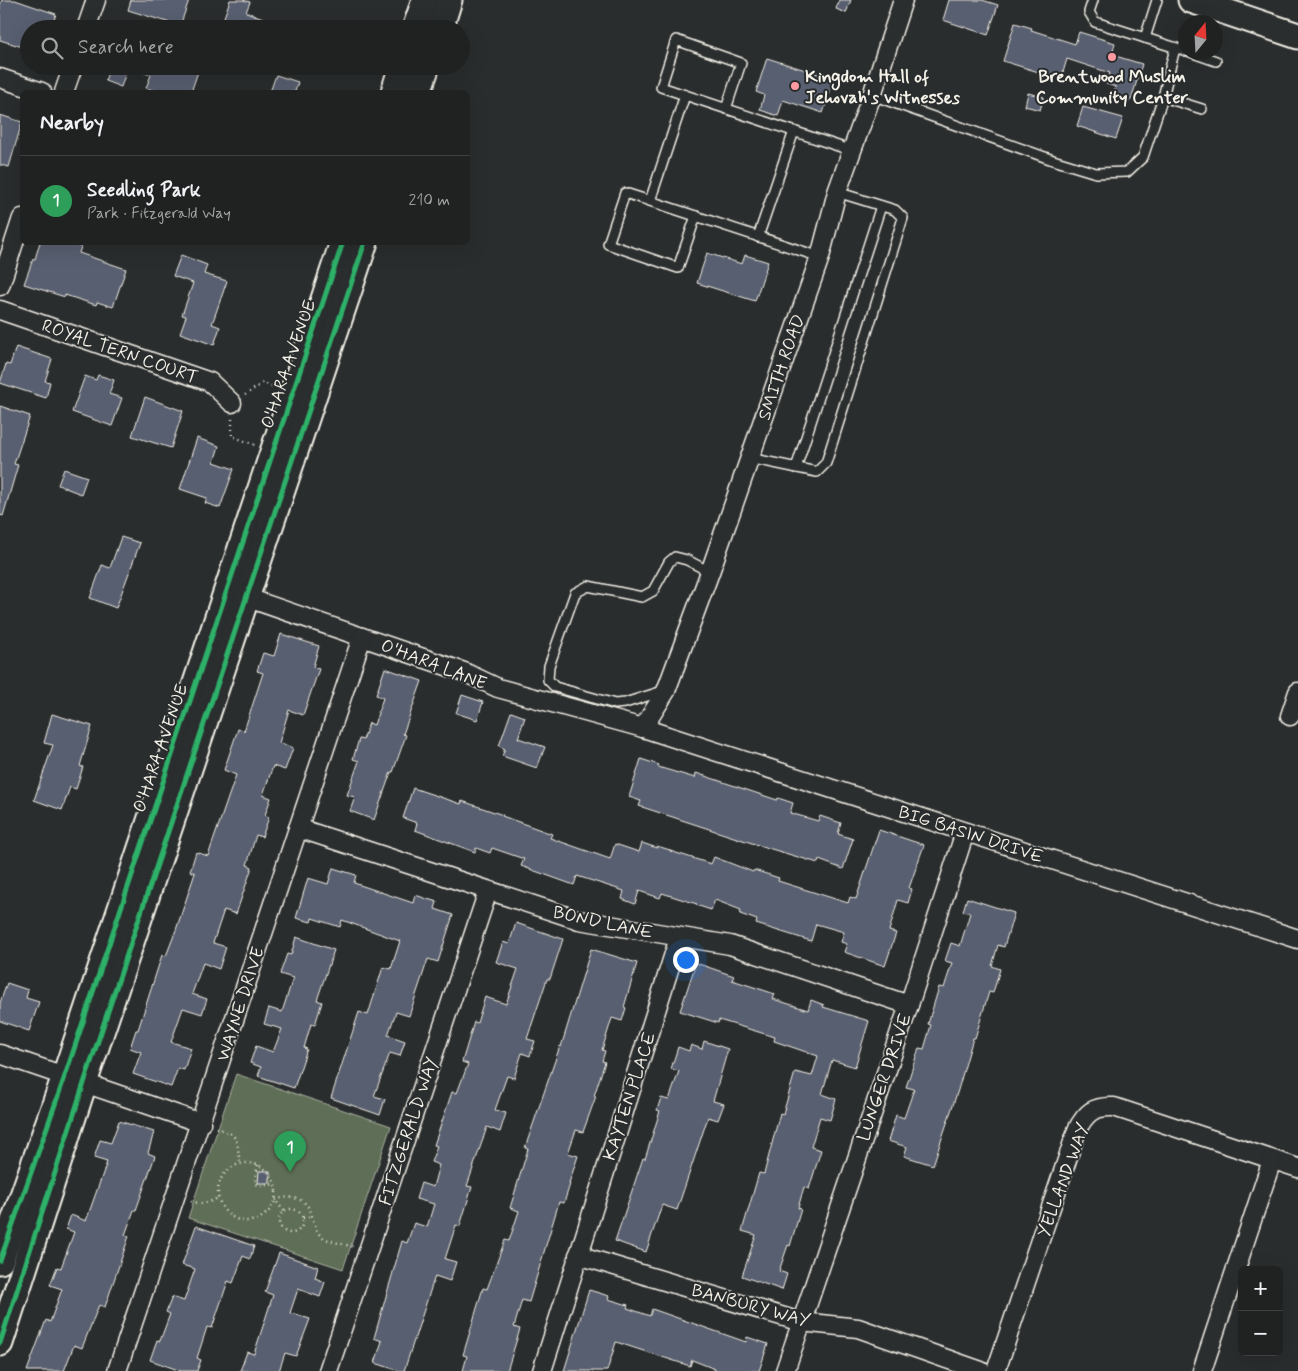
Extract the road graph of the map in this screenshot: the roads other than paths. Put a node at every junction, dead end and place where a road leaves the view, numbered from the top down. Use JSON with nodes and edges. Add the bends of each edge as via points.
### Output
{"nodes":[{"id":1,"x":96,"y":0,"type":"edge"},
{"id":2,"x":425,"y":0,"type":"edge"},
{"id":3,"x":449,"y":0,"type":"edge"},
{"id":4,"x":902,"y":0,"type":"edge"},
{"id":5,"x":1093,"y":0,"type":"edge"},
{"id":6,"x":1157,"y":0,"type":"edge"},
{"id":7,"x":1191,"y":0,"type":"edge"},
{"id":8,"x":89,"y":20,"type":"edge"},
{"id":9,"x":418,"y":20,"type":"edge"},
{"id":10,"x":443,"y":20,"type":"edge"},
{"id":11,"x":1298,"y":36,"type":"edge"},
{"id":12,"x":1145,"y":38,"type":"junction"},
{"id":13,"x":1175,"y":48,"type":"junction"},
{"id":14,"x":1178,"y":49,"type":"edge"},
{"id":15,"x":1213,"y":60,"type":"edge"},
{"id":16,"x":1216,"y":61,"type":"dead end"},
{"id":17,"x":71,"y":75,"type":"edge"},
{"id":18,"x":399,"y":75,"type":"edge"},
{"id":19,"x":424,"y":75,"type":"edge"},
{"id":20,"x":0,"y":78,"type":"edge"},
{"id":21,"x":36,"y":90,"type":"edge"},
{"id":22,"x":65,"y":90,"type":"edge"},
{"id":23,"x":395,"y":90,"type":"edge"},
{"id":24,"x":419,"y":90,"type":"edge"},
{"id":25,"x":685,"y":95,"type":"junction"},
{"id":26,"x":872,"y":95,"type":"junction"},
{"id":27,"x":1163,"y":97,"type":"junction"},
{"id":28,"x":726,"y":109,"type":"junction"},
{"id":29,"x":1202,"y":109,"type":"dead end"},
{"id":30,"x":794,"y":131,"type":"junction"},
{"id":31,"x":853,"y":151,"type":"junction"},
{"id":32,"x":837,"y":192,"type":"junction"},
{"id":33,"x":650,"y":201,"type":"junction"},
{"id":34,"x":881,"y":206,"type":"junction"},
{"id":35,"x":696,"y":216,"type":"junction"},
{"id":36,"x":20,"y":224,"type":"edge"},
{"id":37,"x":758,"y":237,"type":"junction"},
{"id":38,"x":342,"y":245,"type":"edge"},
{"id":39,"x":364,"y":245,"type":"edge"},
{"id":40,"x":820,"y":257,"type":"junction"},
{"id":41,"x":0,"y":286,"type":"edge"},
{"id":42,"x":0,"y":310,"type":"edge"},
{"id":43,"x":232,"y":403,"type":"road end"},
{"id":44,"x":749,"y":458,"type":"junction"},
{"id":45,"x":796,"y":468,"type":"junction"},
{"id":46,"x":710,"y":572,"type":"junction"},
{"id":47,"x":238,"y":594,"type":"junction"},
{"id":48,"x":362,"y":637,"type":"junction"},
{"id":49,"x":666,"y":691,"type":"junction"},
{"id":50,"x":1298,"y":692,"type":"edge"},
{"id":51,"x":1290,"y":716,"type":"dead end"},
{"id":52,"x":643,"y":728,"type":"junction"},
{"id":53,"x":298,"y":828,"type":"junction"},
{"id":54,"x":965,"y":832,"type":"junction"},
{"id":55,"x":488,"y":891,"type":"junction"},
{"id":56,"x":679,"y":938,"type":"junction"},
{"id":57,"x":1298,"y":939,"type":"edge"},
{"id":58,"x":909,"y":1005,"type":"junction"},
{"id":59,"x":0,"y":1054,"type":"edge"},
{"id":60,"x":74,"y":1080,"type":"junction"},
{"id":61,"x":200,"y":1123,"type":"junction"},
{"id":62,"x":1272,"y":1160,"type":"junction"},
{"id":63,"x":1298,"y":1168,"type":"edge"},
{"id":64,"x":578,"y":1255,"type":"junction"},
{"id":65,"x":0,"y":1262,"type":"edge"},
{"id":66,"x":801,"y":1322,"type":"junction"},
{"id":67,"x":0,"y":1343,"type":"edge"},
{"id":68,"x":117,"y":1371,"type":"edge"},
{"id":69,"x":328,"y":1371,"type":"edge"},
{"id":70,"x":542,"y":1371,"type":"edge"},
{"id":71,"x":785,"y":1371,"type":"edge"},
{"id":72,"x":982,"y":1371,"type":"edge"},
{"id":73,"x":996,"y":1371,"type":"edge"},
{"id":74,"x":1202,"y":1371,"type":"edge"}],
"edges":[{"from":1,"to":8,"type":"street"},
{"from":2,"to":9,"type":"street"},
{"from":3,"to":10,"type":"street"},
{"from":4,"to":26,"type":"street","name":"SMITH ROAD"},
{"from":5,"to":12,"type":"lane","via":[[1089,12],[1095,22]]},
{"from":6,"to":12,"type":"lane"},
{"from":7,"to":11,"type":"street"},
{"from":12,"to":13,"type":"lane"},
{"from":13,"to":14,"type":"lane"},
{"from":13,"to":27,"type":"lane"},
{"from":15,"to":16,"type":"lane"},
{"from":17,"to":22,"type":"street"},
{"from":18,"to":23,"type":"street"},
{"from":19,"to":24,"type":"street"},
{"from":20,"to":21,"type":"street"},
{"from":25,"to":28,"type":"lane"},
{"from":25,"to":28,"type":"lane","via":[[661,87],[676,40],[741,63]]},
{"from":25,"to":33,"type":"lane"},
{"from":26,"to":27,"type":"lane","via":[[1096,173],[1127,172],[1143,157]]},
{"from":26,"to":31,"type":"street","name":"SMITH ROAD"},
{"from":27,"to":29,"type":"lane"},
{"from":28,"to":30,"type":"lane"},
{"from":30,"to":31,"type":"lane"},
{"from":30,"to":37,"type":"lane"},
{"from":31,"to":32,"type":"street","name":"SMITH ROAD"},
{"from":32,"to":34,"type":"lane"},
{"from":32,"to":40,"type":"street","name":"SMITH ROAD"},
{"from":33,"to":35,"type":"lane"},
{"from":33,"to":35,"type":"lane","via":[[625,194],[608,244],[678,268]]},
{"from":34,"to":45,"type":"lane"},
{"from":34,"to":45,"type":"lane","via":[[895,210],[903,218],[826,464],[817,472]]},
{"from":35,"to":37,"type":"lane"},
{"from":36,"to":41,"type":"street"},
{"from":37,"to":40,"type":"lane"},
{"from":38,"to":47,"type":"street","name":"O'HARA AVENUE","via":[[273,451]]},
{"from":39,"to":47,"type":"street","name":"O'HARA AVENUE"},
{"from":40,"to":44,"type":"street","name":"SMITH ROAD"},
{"from":42,"to":43,"type":"street","name":"ROYAL TERN COURT","via":[[210,382]]},
{"from":44,"to":45,"type":"lane"},
{"from":44,"to":46,"type":"street","name":"SMITH ROAD"},
{"from":46,"to":49,"type":"street","name":"SMITH ROAD"},
{"from":46,"to":49,"type":"lane","via":[[675,557],[653,591],[642,597],[588,586],[575,593],[549,666],[548,680],[556,687],[615,704]]},
{"from":47,"to":48,"type":"street","name":"O'HARA LANE"},
{"from":47,"to":60,"type":"street","name":"O'HARA AVENUE"},
{"from":48,"to":52,"type":"street","name":"O'HARA LANE","via":[[464,672],[498,688]]},
{"from":48,"to":53,"type":"street","name":"WAYNE DRIVE"},
{"from":49,"to":52,"type":"street","name":"SMITH ROAD"},
{"from":50,"to":51,"type":"street"},
{"from":52,"to":54,"type":"street","name":"BIG BASIN DRIVE"},
{"from":53,"to":55,"type":"street","name":"BOND LANE"},
{"from":53,"to":61,"type":"street","name":"WAYNE DRIVE"},
{"from":54,"to":57,"type":"street","name":"BIG BASIN DRIVE"},
{"from":54,"to":58,"type":"street","name":"LUNGER DRIVE"},
{"from":55,"to":56,"type":"street","name":"BOND LANE","via":[[579,920]]},
{"from":55,"to":69,"type":"street","name":"FITZGERALD WAY"},
{"from":56,"to":58,"type":"street","name":"BOND LANE","via":[[730,945]]},
{"from":56,"to":64,"type":"street","name":"KAYTEN PLACE"},
{"from":58,"to":66,"type":"street","name":"LUNGER DRIVE"},
{"from":59,"to":60,"type":"street"},
{"from":60,"to":61,"type":"street"},
{"from":60,"to":65,"type":"street","name":"O'HARA AVENUE"},
{"from":60,"to":67,"type":"street","name":"O'HARA AVENUE"},
{"from":61,"to":68,"type":"street","name":"WAYNE DRIVE"},
{"from":62,"to":63,"type":"street","name":"YELLAND WAY"},
{"from":62,"to":73,"type":"street","name":"YELLAND WAY","via":[[1114,1108],[1102,1106],[1092,1110],[1083,1118],[1078,1130]]},
{"from":62,"to":74,"type":"street"},
{"from":64,"to":66,"type":"street","name":"BANBURY WAY"},
{"from":64,"to":70,"type":"street","name":"KAYTEN PLACE"},
{"from":66,"to":71,"type":"street","name":"LUNGER DRIVE"},
{"from":66,"to":72,"type":"street","name":"BANBURY WAY","via":[[858,1328]]}]}
